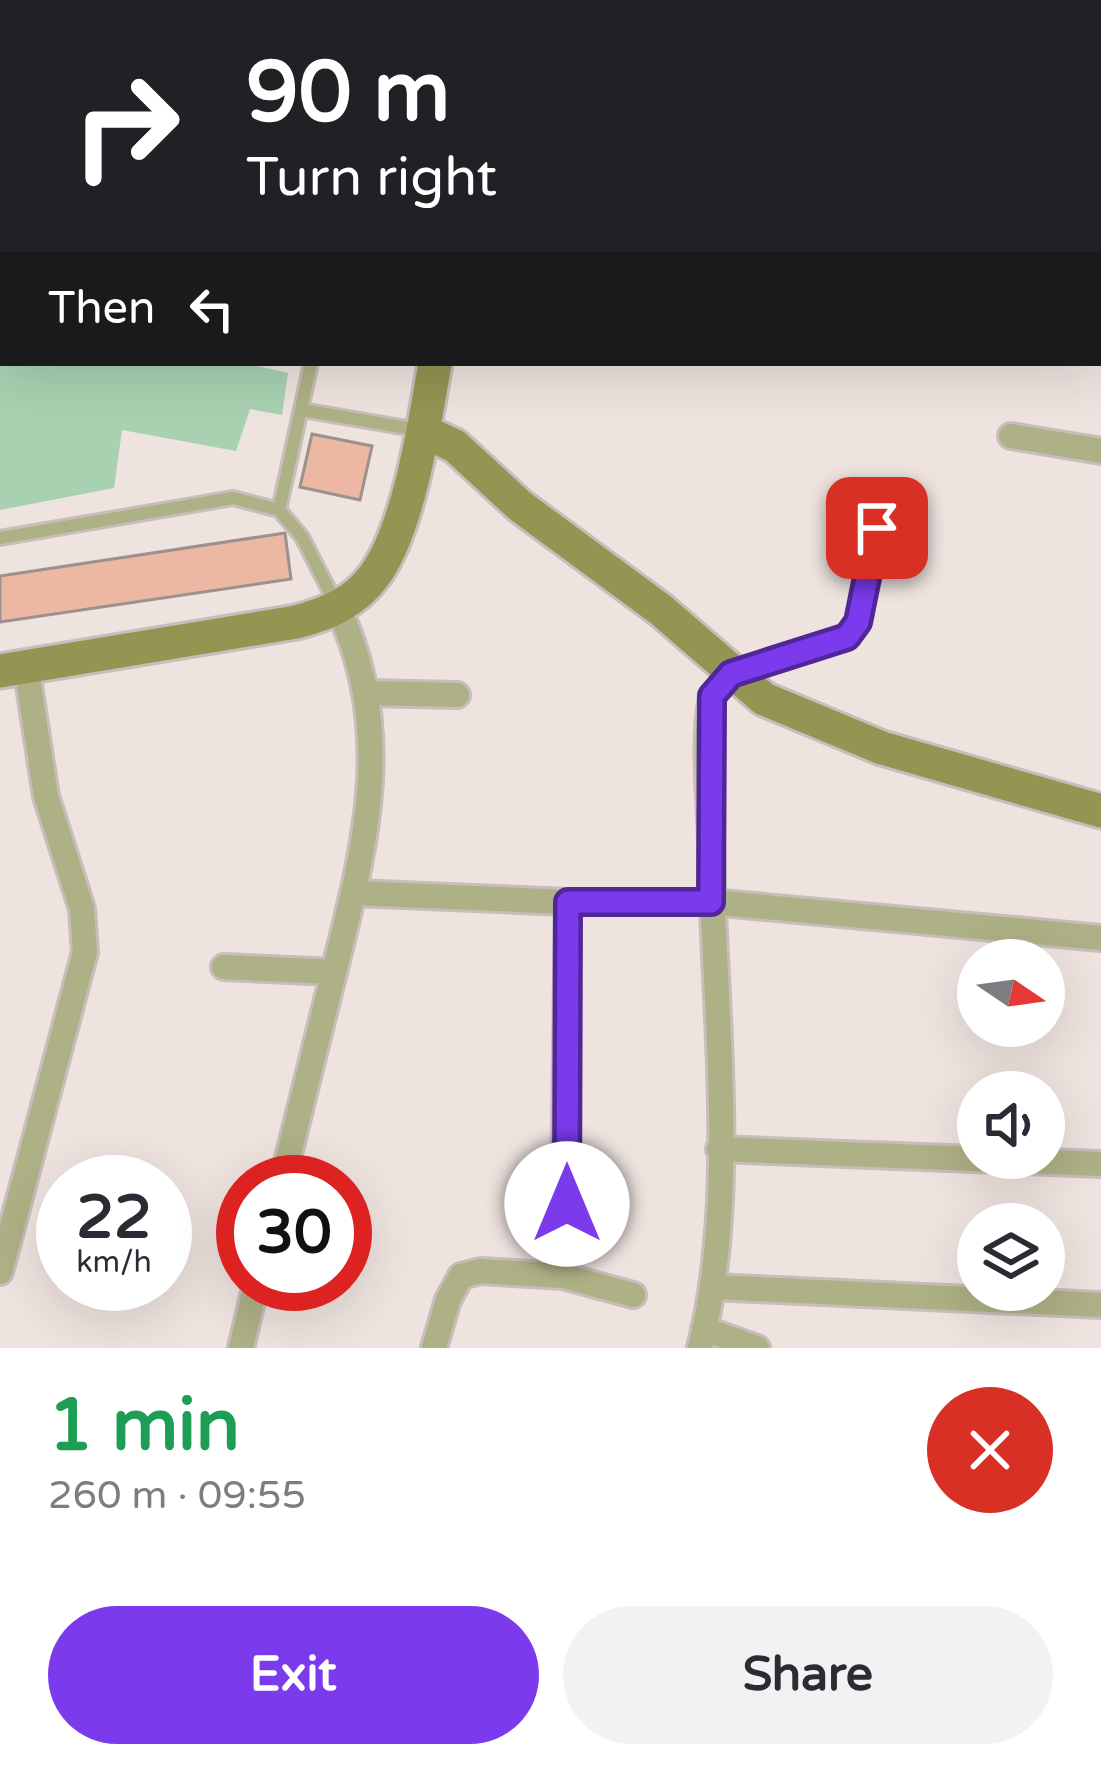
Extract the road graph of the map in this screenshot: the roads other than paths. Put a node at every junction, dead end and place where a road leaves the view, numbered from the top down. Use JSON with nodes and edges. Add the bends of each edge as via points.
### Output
{"nodes":[{"id":1,"x":310,"y":366,"type":"edge"},
{"id":2,"x":435,"y":366,"type":"edge"},
{"id":3,"x":302,"y":410,"type":"junction"},
{"id":4,"x":423,"y":431,"type":"junction"},
{"id":5,"x":1012,"y":436,"type":"dead end"},
{"id":6,"x":1101,"y":451,"type":"edge"},
{"id":7,"x":279,"y":510,"type":"junction"},
{"id":8,"x":877,"y":528,"type":"dead end"},
{"id":9,"x":0,"y":538,"type":"edge"},
{"id":10,"x":338,"y":608,"type":"junction"},
{"id":11,"x":13,"y":669,"type":"edge"},
{"id":12,"x":731,"y":674,"type":"junction"},
{"id":13,"x":367,"y":693,"type":"junction"},
{"id":14,"x":457,"y":695,"type":"dead end"},
{"id":15,"x":1101,"y":812,"type":"edge"},
{"id":16,"x":354,"y":893,"type":"junction"},
{"id":17,"x":568,"y":902,"type":"junction"},
{"id":18,"x":711,"y":902,"type":"junction"},
{"id":19,"x":1101,"y":938,"type":"edge"},
{"id":20,"x":224,"y":967,"type":"dead end"},
{"id":21,"x":334,"y":972,"type":"junction"},
{"id":22,"x":719,"y":1149,"type":"junction"},
{"id":23,"x":289,"y":1155,"type":"edge"},
{"id":24,"x":1101,"y":1164,"type":"edge"},
{"id":25,"x":0,"y":1272,"type":"edge"},
{"id":26,"x":563,"y":1276,"type":"junction"},
{"id":27,"x":713,"y":1287,"type":"junction"},
{"id":28,"x":633,"y":1295,"type":"dead end"},
{"id":29,"x":1101,"y":1305,"type":"edge"},
{"id":30,"x":250,"y":1311,"type":"edge"},
{"id":31,"x":702,"y":1339,"type":"edge"},
{"id":32,"x":241,"y":1348,"type":"edge"},
{"id":33,"x":434,"y":1348,"type":"edge"},
{"id":34,"x":757,"y":1348,"type":"edge"}],
"edges":[{"from":1,"to":3,"type":"lane"},
{"from":2,"to":4,"type":"street"},
{"from":3,"to":4,"type":"lane"},
{"from":3,"to":7,"type":"lane"},
{"from":4,"to":10,"type":"street","via":[[385,560]]},
{"from":4,"to":12,"type":"street","via":[[455,446]]},
{"from":5,"to":6,"type":"street"},
{"from":7,"to":9,"type":"lane","via":[[233,498]]},
{"from":7,"to":10,"type":"lane"},
{"from":8,"to":12,"type":"street","via":[[858,622],[847,637]]},
{"from":10,"to":11,"type":"street","via":[[296,622]]},
{"from":10,"to":13,"type":"street"},
{"from":11,"to":25,"type":"street","via":[[82,909],[85,952]]},
{"from":12,"to":15,"type":"street","via":[[764,699],[842,734]]},
{"from":12,"to":18,"type":"street","via":[[712,696],[709,715]]},
{"from":13,"to":14,"type":"street"},
{"from":13,"to":16,"type":"street","via":[[374,782]]},
{"from":16,"to":17,"type":"street"},
{"from":16,"to":21,"type":"street"},
{"from":17,"to":18,"type":"street"},
{"from":17,"to":26,"type":"street"},
{"from":18,"to":19,"type":"street"},
{"from":18,"to":22,"type":"street"},
{"from":20,"to":21,"type":"street"},
{"from":21,"to":23,"type":"street"},
{"from":22,"to":24,"type":"street"},
{"from":22,"to":27,"type":"street"},
{"from":26,"to":28,"type":"street"},
{"from":26,"to":33,"type":"street","via":[[461,1276]]},
{"from":27,"to":29,"type":"street"},
{"from":27,"to":31,"type":"street"},
{"from":30,"to":32,"type":"street"},
{"from":31,"to":34,"type":"street"}]}
